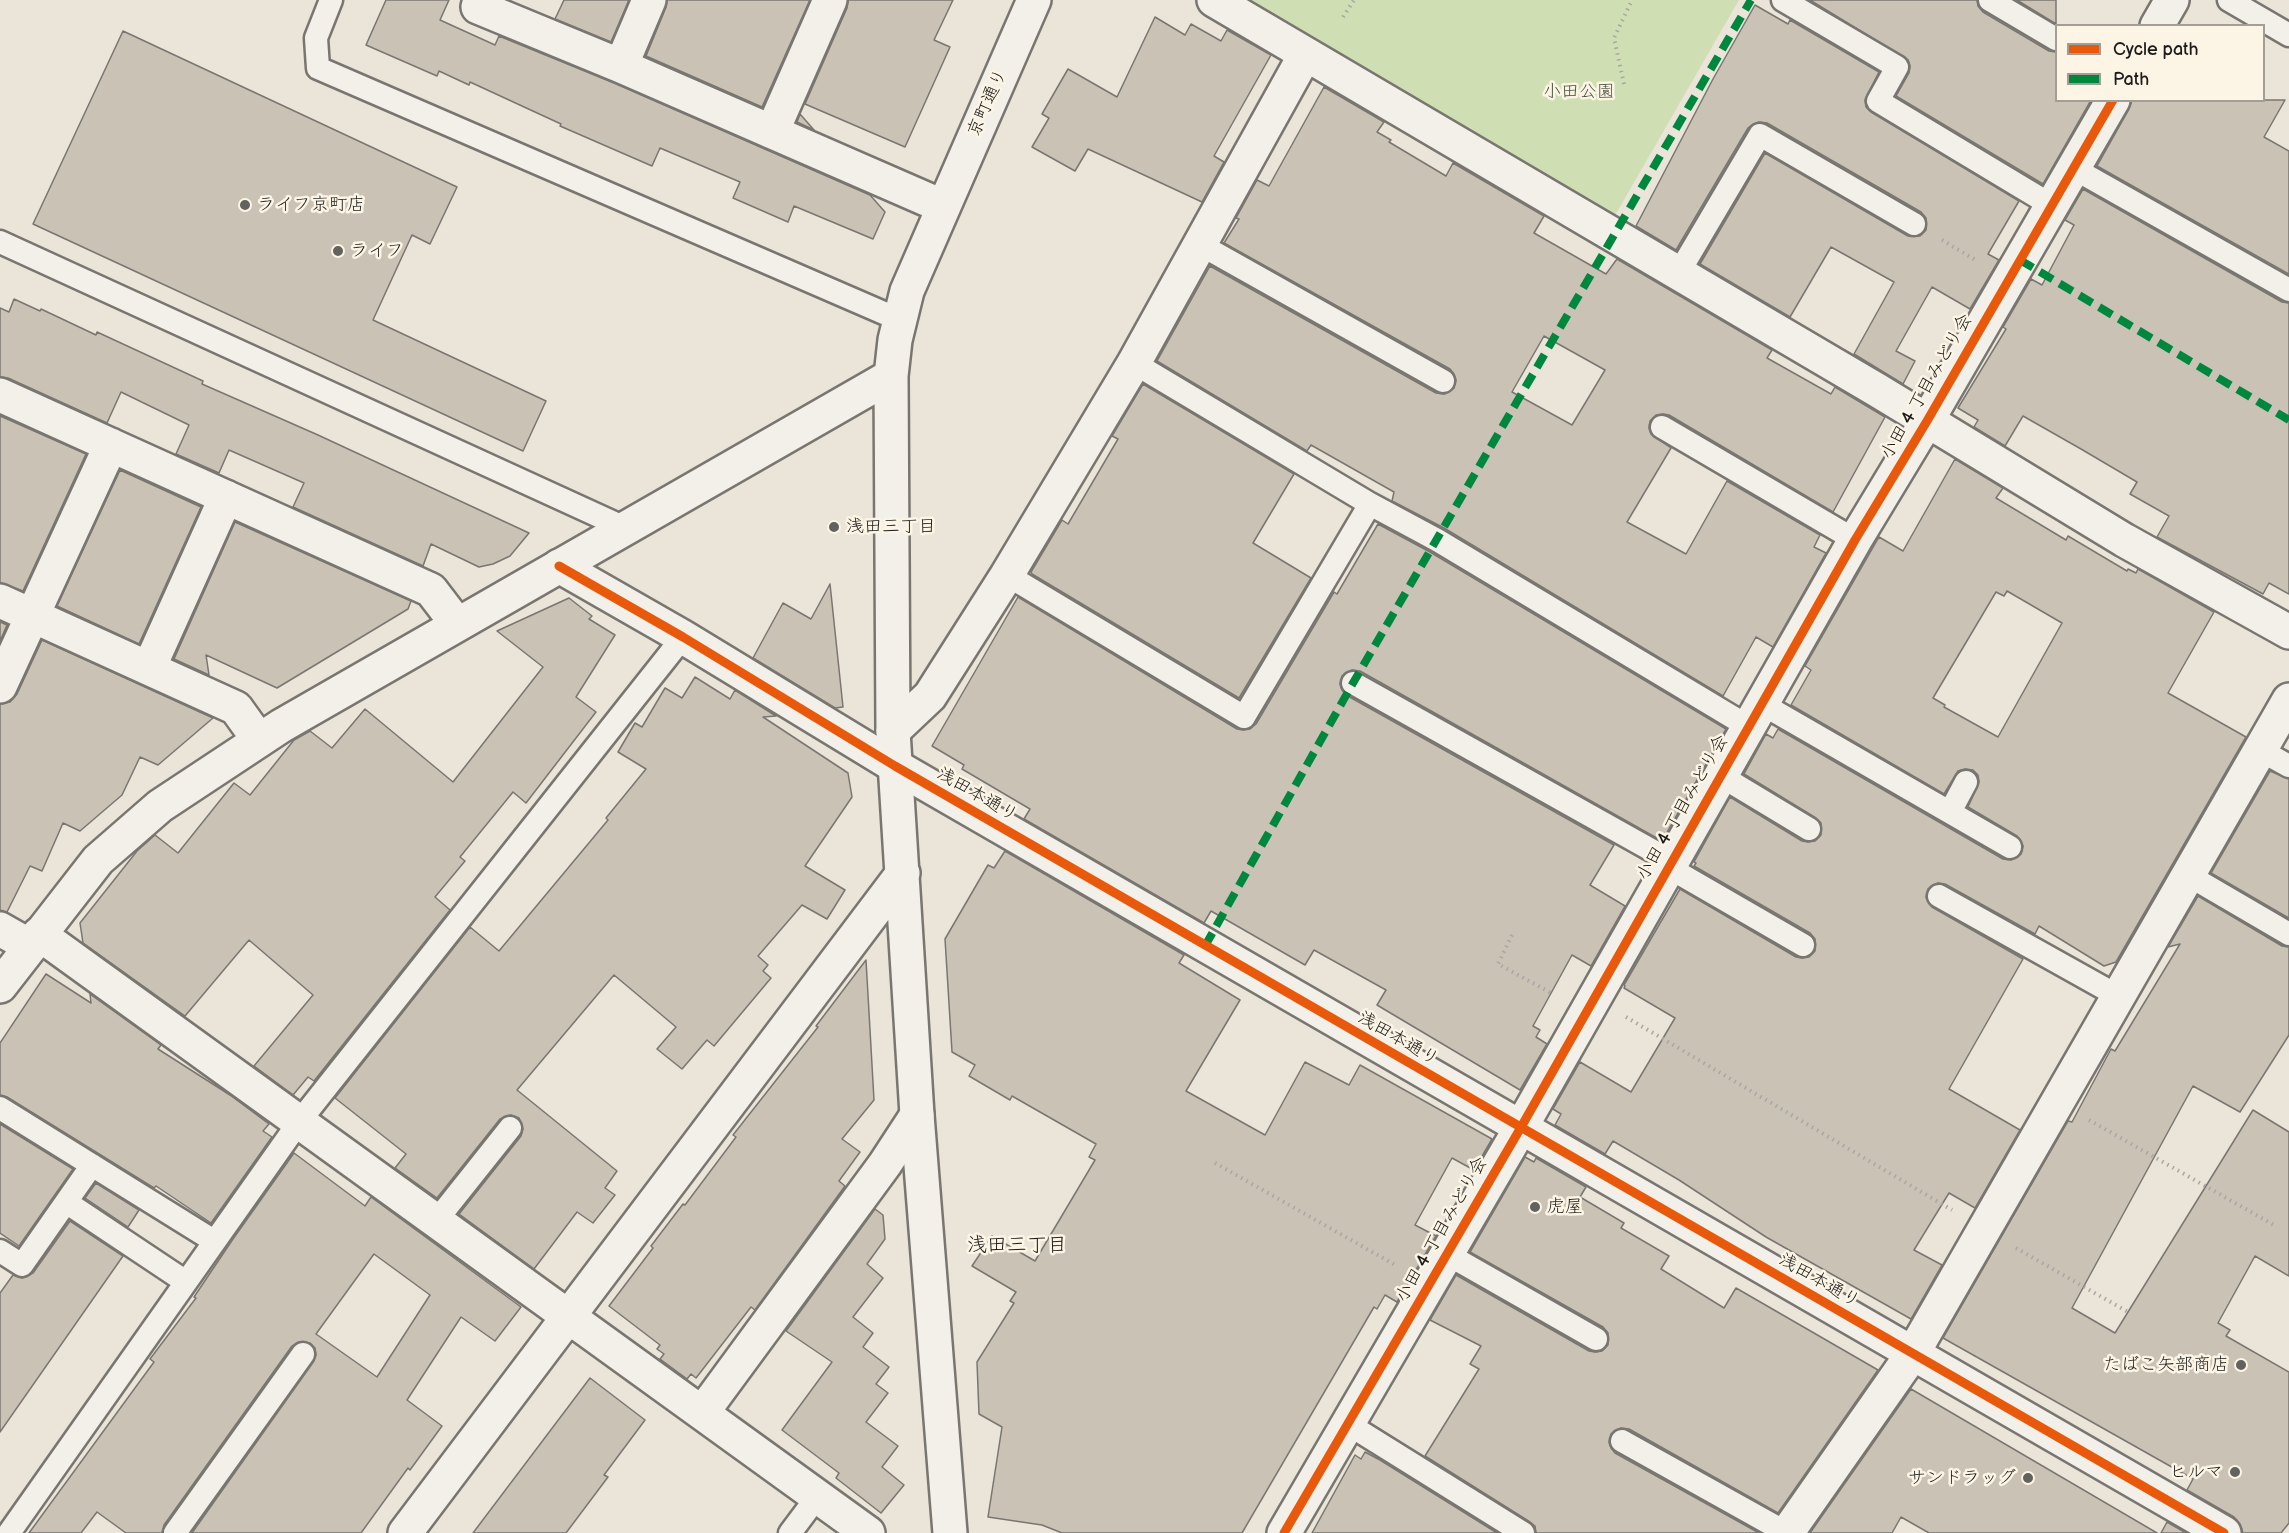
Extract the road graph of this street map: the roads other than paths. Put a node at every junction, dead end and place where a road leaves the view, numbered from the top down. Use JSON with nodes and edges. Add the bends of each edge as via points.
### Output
{"nodes":[{"id":1,"x":331,"y":0,"type":"edge"},
{"id":2,"x":480,"y":0,"type":"edge"},
{"id":3,"x":649,"y":0,"type":"edge"},
{"id":4,"x":830,"y":0,"type":"edge"},
{"id":5,"x":1034,"y":0,"type":"edge"},
{"id":6,"x":1214,"y":0,"type":"edge"},
{"id":7,"x":1783,"y":0,"type":"edge"},
{"id":8,"x":1990,"y":0,"type":"edge"},
{"id":9,"x":2172,"y":0,"type":"edge"},
{"id":10,"x":2229,"y":0,"type":"edge"},
{"id":11,"x":2158,"y":24,"type":"edge"},
{"id":12,"x":2289,"y":35,"type":"edge"},
{"id":13,"x":2055,"y":38,"type":"edge"},
{"id":14,"x":1305,"y":55,"type":"junction"},
{"id":15,"x":621,"y":66,"type":"junction"},
{"id":16,"x":2112,"y":102,"type":"edge"},
{"id":17,"x":772,"y":132,"type":"junction"},
{"id":18,"x":2073,"y":168,"type":"junction"},
{"id":19,"x":2051,"y":205,"type":"junction"},
{"id":20,"x":942,"y":206,"type":"junction"},
{"id":21,"x":1914,"y":224,"type":"road end"},
{"id":22,"x":0,"y":242,"type":"edge"},
{"id":23,"x":1201,"y":245,"type":"junction"},
{"id":24,"x":1678,"y":274,"type":"junction"},
{"id":25,"x":2289,"y":290,"type":"edge"},
{"id":26,"x":900,"y":320,"type":"junction"},
{"id":27,"x":1134,"y":363,"type":"junction"},
{"id":28,"x":891,"y":376,"type":"junction"},
{"id":29,"x":1443,"y":381,"type":"dead end"},
{"id":30,"x":0,"y":394,"type":"edge"},
{"id":31,"x":1927,"y":421,"type":"junction"},
{"id":32,"x":1662,"y":427,"type":"dead end"},
{"id":33,"x":111,"y":445,"type":"junction"},
{"id":34,"x":226,"y":497,"type":"junction"},
{"id":35,"x":1370,"y":504,"type":"junction"},
{"id":36,"x":625,"y":528,"type":"junction"},
{"id":37,"x":1855,"y":540,"type":"junction"},
{"id":38,"x":559,"y":566,"type":"junction"},
{"id":39,"x":1007,"y":575,"type":"junction"},
{"id":40,"x":0,"y":601,"type":"edge"},
{"id":41,"x":34,"y":616,"type":"junction"},
{"id":42,"x":457,"y":624,"type":"junction"},
{"id":43,"x":2289,"y":632,"type":"edge"},
{"id":44,"x":683,"y":637,"type":"junction"},
{"id":45,"x":149,"y":668,"type":"junction"},
{"id":46,"x":1353,"y":683,"type":"dead end"},
{"id":47,"x":0,"y":686,"type":"edge"},
{"id":48,"x":2289,"y":700,"type":"edge"},
{"id":49,"x":1755,"y":715,"type":"junction"},
{"id":50,"x":892,"y":731,"type":"junction"},
{"id":51,"x":259,"y":740,"type":"junction"},
{"id":52,"x":2260,"y":750,"type":"junction"},
{"id":53,"x":895,"y":766,"type":"junction"},
{"id":54,"x":2289,"y":766,"type":"edge"},
{"id":55,"x":1720,"y":776,"type":"junction"},
{"id":56,"x":1966,"y":782,"type":"dead end"},
{"id":57,"x":1950,"y":812,"type":"junction"},
{"id":58,"x":1809,"y":829,"type":"dead end"},
{"id":59,"x":2010,"y":846,"type":"dead end"},
{"id":60,"x":1669,"y":864,"type":"junction"},
{"id":61,"x":903,"y":873,"type":"junction"},
{"id":62,"x":2188,"y":875,"type":"junction"},
{"id":63,"x":1939,"y":896,"type":"dead end"},
{"id":64,"x":0,"y":928,"type":"edge"},
{"id":65,"x":2289,"y":934,"type":"edge"},
{"id":66,"x":35,"y":940,"type":"junction"},
{"id":67,"x":1803,"y":945,"type":"dead end"},
{"id":68,"x":0,"y":986,"type":"edge"},
{"id":69,"x":2118,"y":996,"type":"junction"},
{"id":70,"x":0,"y":1108,"type":"edge"},
{"id":71,"x":917,"y":1115,"type":"junction"},
{"id":72,"x":299,"y":1122,"type":"junction"},
{"id":73,"x":510,"y":1128,"type":"dead end"},
{"id":74,"x":1520,"y":1129,"type":"junction"},
{"id":75,"x":92,"y":1164,"type":"junction"},
{"id":76,"x":66,"y":1202,"type":"junction"},
{"id":77,"x":436,"y":1221,"type":"junction"},
{"id":78,"x":214,"y":1240,"type":"junction"},
{"id":79,"x":0,"y":1251,"type":"edge"},
{"id":80,"x":1447,"y":1254,"type":"junction"},
{"id":81,"x":186,"y":1282,"type":"junction"},
{"id":82,"x":568,"y":1317,"type":"junction"},
{"id":83,"x":1596,"y":1339,"type":"dead end"},
{"id":84,"x":1913,"y":1353,"type":"junction"},
{"id":85,"x":303,"y":1354,"type":"dead end"},
{"id":86,"x":702,"y":1413,"type":"junction"},
{"id":87,"x":1348,"y":1424,"type":"junction"},
{"id":88,"x":1622,"y":1441,"type":"dead end"},
{"id":89,"x":817,"y":1497,"type":"junction"},
{"id":90,"x":1295,"y":1529,"type":"edge"},
{"id":91,"x":9,"y":1533,"type":"edge"},
{"id":92,"x":175,"y":1533,"type":"edge"},
{"id":93,"x":405,"y":1533,"type":"edge"},
{"id":94,"x":790,"y":1533,"type":"edge"},
{"id":95,"x":868,"y":1533,"type":"edge"},
{"id":96,"x":950,"y":1533,"type":"edge"},
{"id":97,"x":1523,"y":1533,"type":"edge"},
{"id":98,"x":1787,"y":1533,"type":"edge"},
{"id":99,"x":2224,"y":1533,"type":"edge"}],
"edges":[{"from":1,"to":26,"type":"lane","via":[[316,38],[318,68]]},
{"from":2,"to":15,"type":"street","via":[[478,7]]},
{"from":3,"to":15,"type":"street"},
{"from":4,"to":17,"type":"street"},
{"from":5,"to":20,"type":"street","name":"京町通り"},
{"from":6,"to":14,"type":"street"},
{"from":7,"to":19,"type":"lane","via":[[1897,67],[1878,101]]},
{"from":8,"to":13,"type":"lane"},
{"from":9,"to":11,"type":"street"},
{"from":10,"to":12,"type":"lane"},
{"from":14,"to":23,"type":"street"},
{"from":14,"to":24,"type":"street"},
{"from":15,"to":17,"type":"street"},
{"from":16,"to":18,"type":"street","name":"小田 4 丁目みどり会"},
{"from":17,"to":20,"type":"street"},
{"from":18,"to":19,"type":"street","name":"小田 4 丁目みどり会"},
{"from":18,"to":25,"type":"lane"},
{"from":19,"to":31,"type":"street","name":"小田 4 丁目みどり会"},
{"from":20,"to":26,"type":"street","name":"京町通り","via":[[907,291]]},
{"from":21,"to":24,"type":"lane","via":[[1761,135]]},
{"from":22,"to":36,"type":"lane"},
{"from":23,"to":27,"type":"street"},
{"from":23,"to":29,"type":"lane"},
{"from":24,"to":31,"type":"street"},
{"from":26,"to":28,"type":"street","name":"京町通り"},
{"from":27,"to":35,"type":"lane"},
{"from":27,"to":39,"type":"street"},
{"from":28,"to":36,"type":"street"},
{"from":28,"to":50,"type":"street","name":"京町通り"},
{"from":30,"to":33,"type":"street"},
{"from":31,"to":37,"type":"street","name":"小田 4 丁目みどり会"},
{"from":31,"to":43,"type":"street","via":[[2124,540]]},
{"from":32,"to":37,"type":"lane"},
{"from":33,"to":34,"type":"street"},
{"from":33,"to":41,"type":"street"},
{"from":34,"to":42,"type":"street","via":[[431,590]]},
{"from":34,"to":45,"type":"street"},
{"from":35,"to":39,"type":"lane","via":[[1244,717]]},
{"from":35,"to":49,"type":"lane"},
{"from":36,"to":38,"type":"street"},
{"from":37,"to":49,"type":"street","name":"小田 4 丁目みどり会"},
{"from":38,"to":42,"type":"street"},
{"from":38,"to":44,"type":"street","name":"浅田本通り"},
{"from":39,"to":50,"type":"street","via":[[930,696]]},
{"from":40,"to":41,"type":"street"},
{"from":41,"to":45,"type":"street"},
{"from":41,"to":47,"type":"street"},
{"from":42,"to":51,"type":"street"},
{"from":44,"to":53,"type":"street","name":"浅田本通り"},
{"from":44,"to":72,"type":"lane"},
{"from":45,"to":51,"type":"street","via":[[236,708]]},
{"from":46,"to":60,"type":"lane"},
{"from":48,"to":52,"type":"street"},
{"from":49,"to":55,"type":"street","name":"小田 4 丁目みどり会"},
{"from":49,"to":57,"type":"lane"},
{"from":50,"to":53,"type":"street","name":"京町通り"},
{"from":51,"to":66,"type":"street","via":[[160,806],[98,860]]},
{"from":52,"to":54,"type":"lane"},
{"from":52,"to":62,"type":"street"},
{"from":53,"to":61,"type":"street","name":"京町通り"},
{"from":53,"to":74,"type":"street","name":"浅田本通り"},
{"from":55,"to":58,"type":"lane"},
{"from":55,"to":60,"type":"street","name":"小田 4 丁目みどり会"},
{"from":56,"to":57,"type":"lane"},
{"from":57,"to":59,"type":"lane"},
{"from":60,"to":67,"type":"lane"},
{"from":60,"to":74,"type":"street","name":"小田 4 丁目みどり会"},
{"from":61,"to":71,"type":"street","name":"京町通り"},
{"from":61,"to":82,"type":"street"},
{"from":62,"to":65,"type":"lane"},
{"from":62,"to":69,"type":"street"},
{"from":63,"to":69,"type":"lane"},
{"from":64,"to":66,"type":"street"},
{"from":66,"to":68,"type":"street"},
{"from":66,"to":72,"type":"street"},
{"from":69,"to":84,"type":"street"},
{"from":70,"to":75,"type":"lane"},
{"from":71,"to":86,"type":"street"},
{"from":71,"to":96,"type":"street","name":"京町通り"},
{"from":72,"to":77,"type":"street"},
{"from":72,"to":78,"type":"lane"},
{"from":73,"to":77,"type":"lane"},
{"from":74,"to":80,"type":"street","name":"小田 4 丁目みどり会"},
{"from":74,"to":84,"type":"street","name":"浅田本通り"},
{"from":75,"to":76,"type":"lane"},
{"from":75,"to":78,"type":"lane"},
{"from":76,"to":79,"type":"lane","via":[[22,1265]]},
{"from":76,"to":81,"type":"lane"},
{"from":77,"to":82,"type":"street"},
{"from":78,"to":81,"type":"lane"},
{"from":80,"to":83,"type":"lane"},
{"from":80,"to":87,"type":"street","name":"小田 4 丁目みどり会"},
{"from":81,"to":91,"type":"lane"},
{"from":82,"to":86,"type":"street"},
{"from":82,"to":93,"type":"street"},
{"from":84,"to":98,"type":"street"},
{"from":84,"to":99,"type":"street","name":"浅田本通り"},
{"from":85,"to":92,"type":"lane"},
{"from":86,"to":89,"type":"street"},
{"from":87,"to":90,"type":"street","name":"小田 4 丁目みどり会"},
{"from":87,"to":97,"type":"lane"},
{"from":88,"to":98,"type":"lane"},
{"from":89,"to":94,"type":"lane"},
{"from":89,"to":95,"type":"street"}]}
